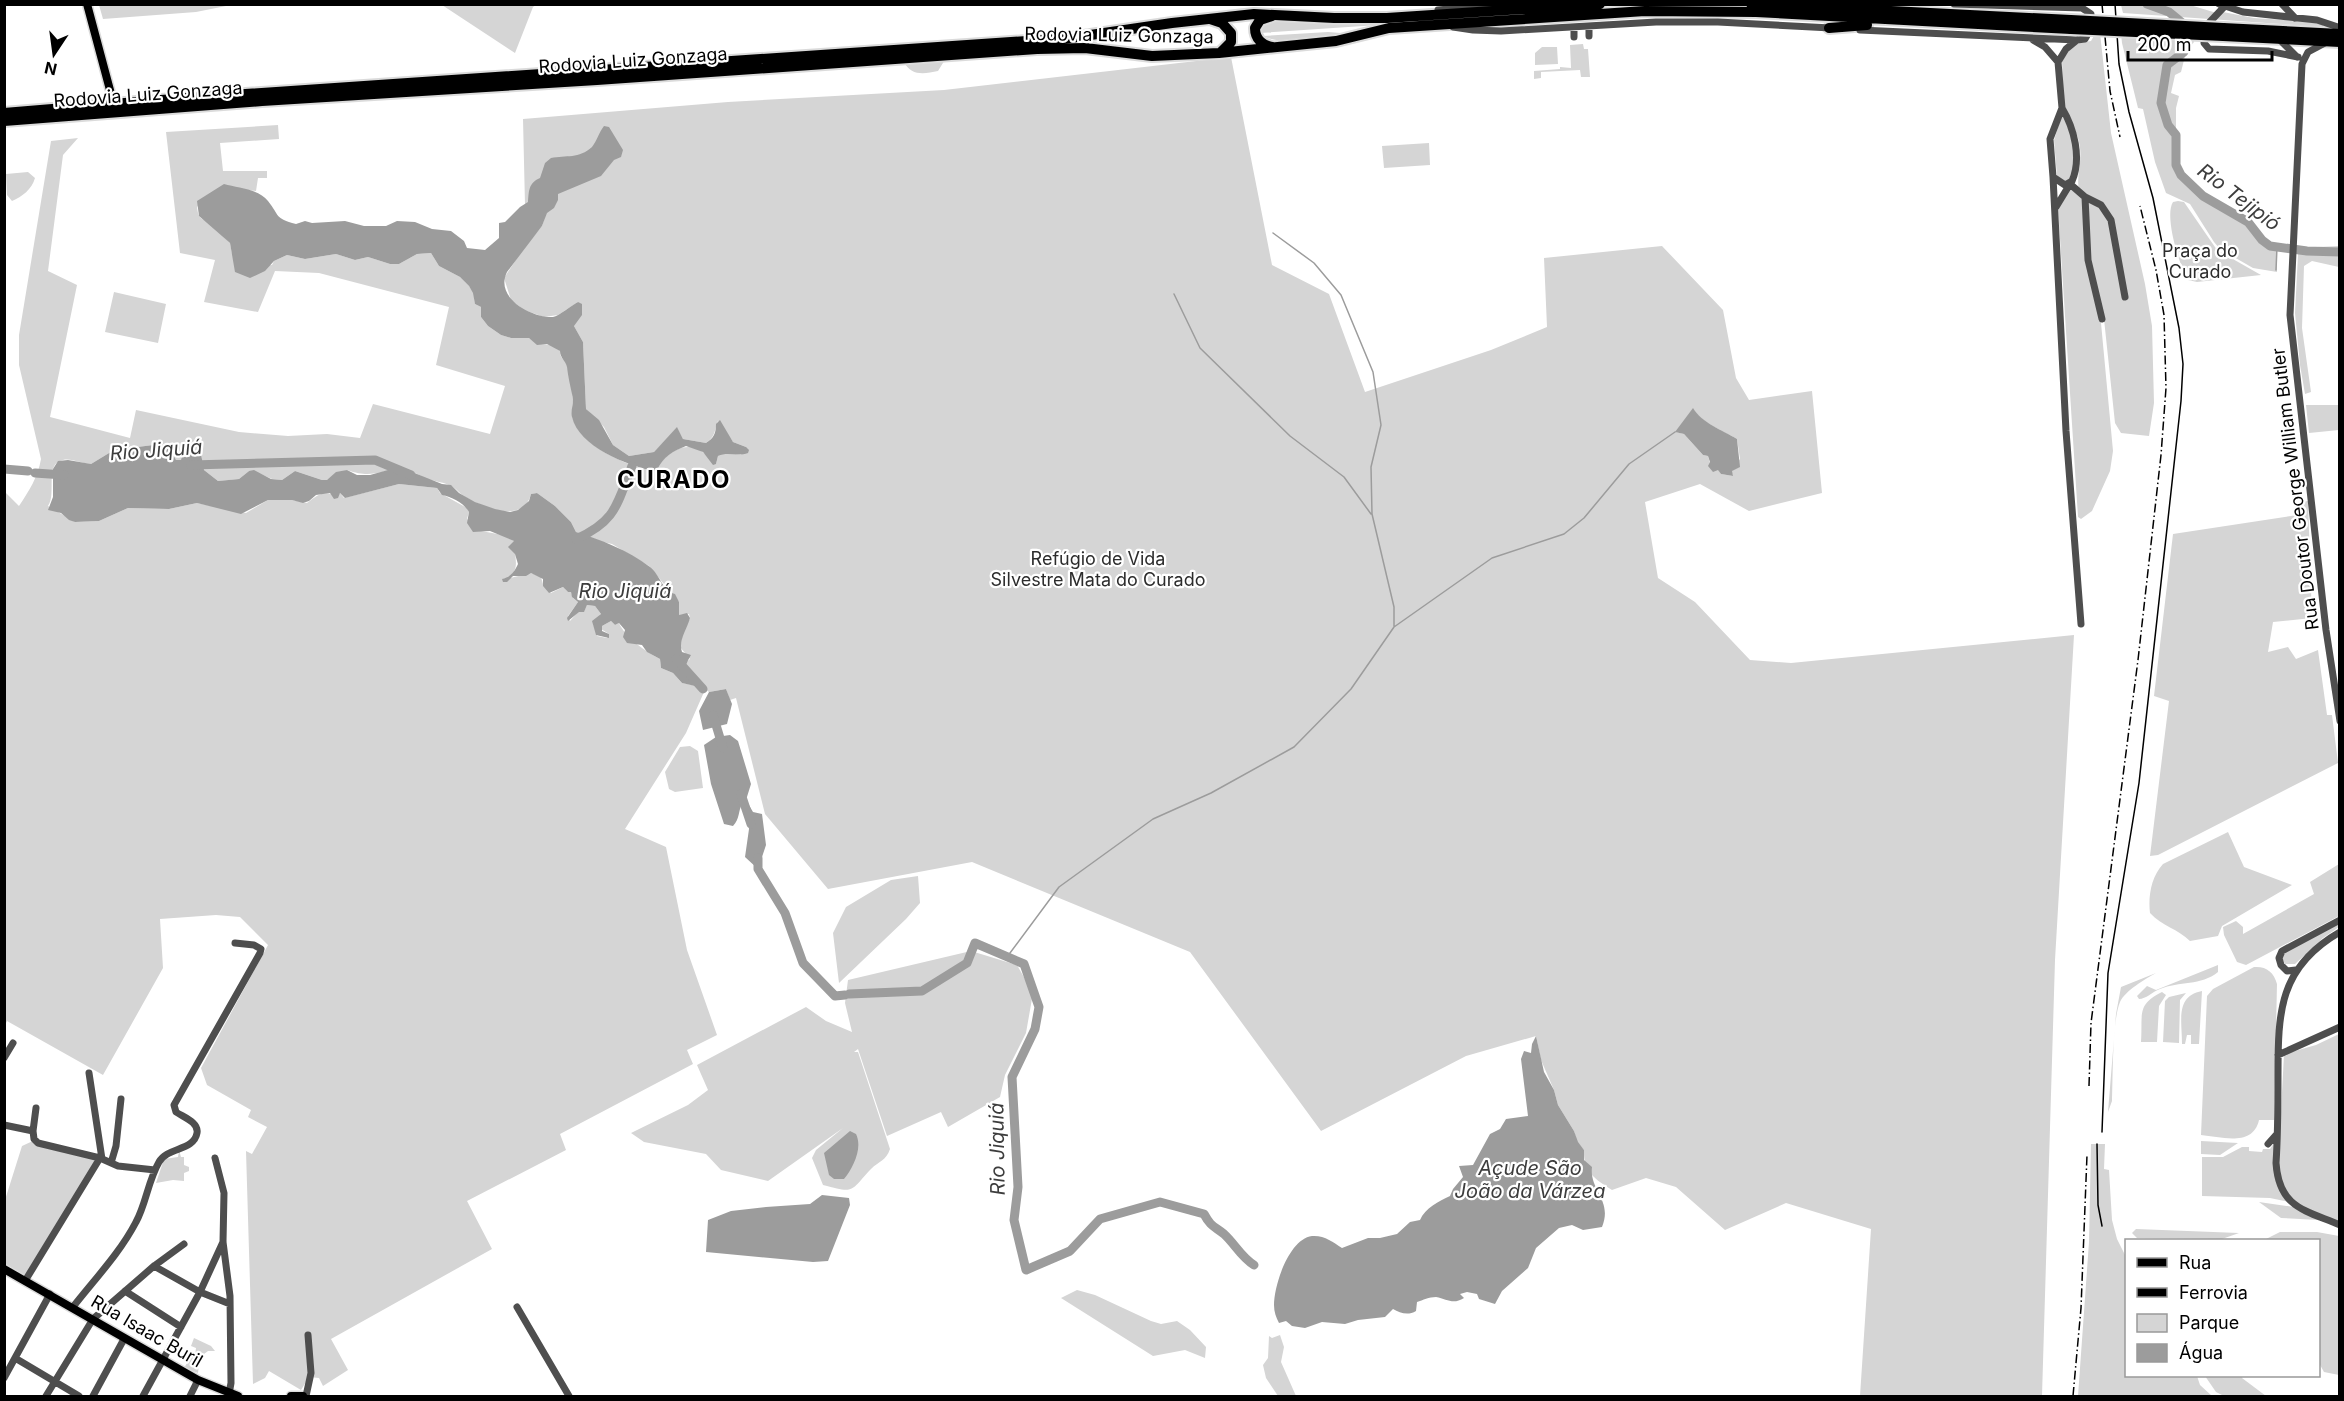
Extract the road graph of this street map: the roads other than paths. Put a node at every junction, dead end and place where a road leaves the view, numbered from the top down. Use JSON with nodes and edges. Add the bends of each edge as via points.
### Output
{"nodes":[{"id":1,"x":87,"y":4,"type":"edge"},
{"id":2,"x":1504,"y":4,"type":"edge"},
{"id":3,"x":1600,"y":4,"type":"edge"},
{"id":4,"x":1751,"y":4,"type":"edge"},
{"id":5,"x":1854,"y":4,"type":"edge"},
{"id":6,"x":1954,"y":4,"type":"edge"},
{"id":7,"x":2282,"y":4,"type":"edge"},
{"id":8,"x":2221,"y":6,"type":"edge"},
{"id":9,"x":1876,"y":10,"type":"junction"},
{"id":10,"x":1278,"y":14,"type":"junction"},
{"id":11,"x":1209,"y":18,"type":"junction"},
{"id":12,"x":1387,"y":18,"type":"junction"},
{"id":13,"x":2295,"y":18,"type":"junction"},
{"id":14,"x":1902,"y":22,"type":"junction"},
{"id":15,"x":1436,"y":24,"type":"junction"},
{"id":16,"x":2071,"y":24,"type":"junction"},
{"id":17,"x":1588,"y":26,"type":"junction"},
{"id":18,"x":1574,"y":27,"type":"junction"},
{"id":19,"x":1829,"y":28,"type":"junction"},
{"id":20,"x":2339,"y":29,"type":"edge"},
{"id":21,"x":2223,"y":32,"type":"junction"},
{"id":22,"x":1589,"y":36,"type":"dead end"},
{"id":23,"x":1574,"y":37,"type":"dead end"},
{"id":24,"x":2031,"y":38,"type":"junction"},
{"id":25,"x":2077,"y":40,"type":"junction"},
{"id":26,"x":2280,"y":40,"type":"junction"},
{"id":27,"x":2327,"y":42,"type":"junction"},
{"id":28,"x":2340,"y":42,"type":"edge"},
{"id":29,"x":1276,"y":48,"type":"junction"},
{"id":30,"x":1220,"y":53,"type":"junction"},
{"id":31,"x":2300,"y":61,"type":"junction"},
{"id":32,"x":2058,"y":62,"type":"junction"},
{"id":33,"x":114,"y":105,"type":"junction"},
{"id":34,"x":2062,"y":108,"type":"junction"},
{"id":35,"x":4,"y":113,"type":"edge"},
{"id":36,"x":4,"y":121,"type":"edge"},
{"id":37,"x":2053,"y":177,"type":"junction"},
{"id":38,"x":2070,"y":184,"type":"junction"},
{"id":39,"x":2085,"y":197,"type":"junction"},
{"id":40,"x":2056,"y":207,"type":"junction"},
{"id":41,"x":2125,"y":297,"type":"dead end"},
{"id":42,"x":2102,"y":319,"type":"dead end"},
{"id":43,"x":2081,"y":624,"type":"dead end"},
{"id":44,"x":2340,"y":721,"type":"edge"},
{"id":45,"x":2340,"y":920,"type":"edge"},
{"id":46,"x":2340,"y":932,"type":"edge"},
{"id":47,"x":235,"y":943,"type":"dead end"},
{"id":48,"x":2296,"y":970,"type":"junction"},
{"id":49,"x":2340,"y":1028,"type":"edge"},
{"id":50,"x":13,"y":1043,"type":"dead end"},
{"id":51,"x":2278,"y":1055,"type":"junction"},
{"id":52,"x":4,"y":1058,"type":"edge"},
{"id":53,"x":89,"y":1073,"type":"dead end"},
{"id":54,"x":121,"y":1099,"type":"dead end"},
{"id":55,"x":36,"y":1108,"type":"dead end"},
{"id":56,"x":4,"y":1125,"type":"edge"},
{"id":57,"x":33,"y":1131,"type":"junction"},
{"id":58,"x":2278,"y":1132,"type":"junction"},
{"id":59,"x":2268,"y":1144,"type":"dead end"},
{"id":60,"x":101,"y":1158,"type":"junction"},
{"id":61,"x":215,"y":1158,"type":"dead end"},
{"id":62,"x":111,"y":1163,"type":"junction"},
{"id":63,"x":155,"y":1170,"type":"junction"},
{"id":64,"x":2340,"y":1225,"type":"edge"},
{"id":65,"x":223,"y":1242,"type":"junction"},
{"id":66,"x":184,"y":1244,"type":"dead end"},
{"id":67,"x":154,"y":1266,"type":"junction"},
{"id":68,"x":4,"y":1269,"type":"edge"},
{"id":69,"x":25,"y":1281,"type":"junction"},
{"id":70,"x":125,"y":1291,"type":"junction"},
{"id":71,"x":200,"y":1292,"type":"junction"},
{"id":72,"x":50,"y":1294,"type":"junction"},
{"id":73,"x":230,"y":1304,"type":"junction"},
{"id":74,"x":517,"y":1306,"type":"dead end"},
{"id":75,"x":73,"y":1307,"type":"junction"},
{"id":76,"x":93,"y":1319,"type":"junction"},
{"id":77,"x":181,"y":1327,"type":"junction"},
{"id":78,"x":308,"y":1335,"type":"dead end"},
{"id":79,"x":124,"y":1339,"type":"junction"},
{"id":80,"x":15,"y":1358,"type":"junction"},
{"id":81,"x":163,"y":1361,"type":"junction"},
{"id":82,"x":7,"y":1366,"type":"edge"},
{"id":83,"x":4,"y":1378,"type":"edge"},
{"id":84,"x":198,"y":1380,"type":"junction"},
{"id":85,"x":53,"y":1382,"type":"junction"},
{"id":86,"x":45,"y":1396,"type":"edge"},
{"id":87,"x":79,"y":1396,"type":"edge"},
{"id":88,"x":93,"y":1396,"type":"edge"},
{"id":89,"x":143,"y":1396,"type":"edge"},
{"id":90,"x":190,"y":1396,"type":"edge"},
{"id":91,"x":232,"y":1396,"type":"edge"},
{"id":92,"x":291,"y":1396,"type":"edge"},
{"id":93,"x":305,"y":1396,"type":"edge"},
{"id":94,"x":569,"y":1396,"type":"edge"}],
"edges":[{"from":1,"to":33,"type":"main road"},
{"from":2,"to":12,"type":"street"},
{"from":3,"to":12,"type":"highway","name":"Rodovia Luiz Gonzaga"},
{"from":4,"to":9,"type":"highway","name":"Rodovia Luiz Gonzaga"},
{"from":5,"to":9,"type":"highway"},
{"from":6,"to":25,"type":"street","via":[[2082,8],[2091,14],[2090,28],[2085,39]]},
{"from":7,"to":13,"type":"street"},
{"from":8,"to":13,"type":"street"},
{"from":8,"to":31,"type":"street","via":[[2205,27],[2204,43],[2209,49],[2268,51]]},
{"from":9,"to":16,"type":"highway","name":"Rodovia Luiz Gonzaga"},
{"from":10,"to":11,"type":"highway","name":"Rodovia Luiz Gonzaga"},
{"from":10,"to":12,"type":"highway","name":"Rodovia Luiz Gonzaga"},
{"from":10,"to":29,"type":"highway","via":[[1260,20],[1255,28],[1262,43]]},
{"from":11,"to":30,"type":"highway","via":[[1222,23],[1231,33],[1231,42]]},
{"from":11,"to":33,"type":"highway","name":"Rodovia Luiz Gonzaga","via":[[1034,41]]},
{"from":13,"to":20,"type":"street","via":[[2317,20]]},
{"from":14,"to":15,"type":"highway","name":"Rodovia Luiz Gonzaga","via":[[1693,10]]},
{"from":14,"to":16,"type":"highway","name":"Rodovia Luiz Gonzaga"},
{"from":14,"to":19,"type":"highway"},
{"from":15,"to":18,"type":"street","via":[[1485,31]]},
{"from":15,"to":29,"type":"highway","name":"Rodovia Luiz Gonzaga","via":[[1389,28],[1336,41]]},
{"from":16,"to":21,"type":"highway","name":"Rodovia Luiz Gonzaga","bridge":true},
{"from":17,"to":18,"type":"street"},
{"from":17,"to":19,"type":"street","via":[[1718,22]]},
{"from":17,"to":22,"type":"street"},
{"from":18,"to":23,"type":"street"},
{"from":19,"to":24,"type":"street"},
{"from":20,"to":21,"type":"highway","name":"Rodovia Luiz Gonzaga","via":[[2318,33]]},
{"from":21,"to":26,"type":"highway","name":"Rodovia Luiz Gonzaga"},
{"from":24,"to":25,"type":"street"},
{"from":24,"to":32,"type":"street"},
{"from":25,"to":32,"type":"street"},
{"from":26,"to":27,"type":"highway","name":"Rodovia Luiz Gonzaga"},
{"from":26,"to":31,"type":"street"},
{"from":27,"to":28,"type":"highway","name":"Rodovia Luiz Gonzaga"},
{"from":27,"to":31,"type":"street"},
{"from":29,"to":30,"type":"highway","name":"Rodovia Luiz Gonzaga"},
{"from":30,"to":36,"type":"highway","name":"Rodovia Luiz Gonzaga","via":[[1152,56],[1085,48],[1037,49]]},
{"from":31,"to":44,"type":"street","name":"Rua Doutor George William Butler","via":[[2291,328]]},
{"from":32,"to":34,"type":"street"},
{"from":33,"to":35,"type":"highway","name":"Rodovia Luiz Gonzaga"},
{"from":34,"to":37,"type":"street","via":[[2050,139]]},
{"from":34,"to":38,"type":"street","via":[[2070,121],[2075,147],[2076,170]]},
{"from":37,"to":38,"type":"street","via":[[2061,184]]},
{"from":37,"to":40,"type":"street"},
{"from":38,"to":39,"type":"street"},
{"from":38,"to":40,"type":"street"},
{"from":39,"to":41,"type":"street","via":[[2101,205],[2111,220]]},
{"from":39,"to":42,"type":"street","via":[[2088,260]]},
{"from":40,"to":43,"type":"street","via":[[2066,431]]},
{"from":45,"to":48,"type":"street","via":[[2282,951],[2281,965],[2288,971]]},
{"from":46,"to":48,"type":"street","via":[[2314,950]]},
{"from":47,"to":63,"type":"street","via":[[257,946],[260,953],[174,1105],[176,1112],[195,1124],[196,1136],[190,1144],[163,1157]]},
{"from":48,"to":51,"type":"street","via":[[2283,1001]]},
{"from":49,"to":51,"type":"street"},
{"from":50,"to":52,"type":"street"},
{"from":51,"to":58,"type":"street"},
{"from":53,"to":60,"type":"street"},
{"from":54,"to":62,"type":"street"},
{"from":55,"to":57,"type":"street"},
{"from":56,"to":57,"type":"street"},
{"from":57,"to":60,"type":"street","via":[[38,1143]]},
{"from":58,"to":59,"type":"street"},
{"from":58,"to":64,"type":"street","via":[[2277,1174],[2294,1206]]},
{"from":60,"to":62,"type":"street"},
{"from":60,"to":69,"type":"street"},
{"from":61,"to":65,"type":"street","via":[[224,1193]]},
{"from":62,"to":63,"type":"street"},
{"from":63,"to":75,"type":"street","via":[[133,1228]]},
{"from":65,"to":71,"type":"street"},
{"from":65,"to":73,"type":"street"},
{"from":66,"to":67,"type":"street"},
{"from":67,"to":70,"type":"street"},
{"from":67,"to":71,"type":"street"},
{"from":68,"to":69,"type":"main road","name":"Rua Isaac Buril"},
{"from":69,"to":72,"type":"main road","name":"Rua Isaac Buril"},
{"from":70,"to":76,"type":"street"},
{"from":70,"to":77,"type":"street"},
{"from":71,"to":73,"type":"street"},
{"from":71,"to":77,"type":"street"},
{"from":72,"to":75,"type":"main road","name":"Rua Isaac Buril"},
{"from":72,"to":80,"type":"street"},
{"from":73,"to":91,"type":"street"},
{"from":74,"to":94,"type":"street"},
{"from":75,"to":76,"type":"main road","name":"Rua Isaac Buril"},
{"from":76,"to":79,"type":"main road","name":"Rua Isaac Buril"},
{"from":76,"to":85,"type":"street"},
{"from":77,"to":81,"type":"street"},
{"from":78,"to":93,"type":"street","via":[[311,1373]]},
{"from":79,"to":81,"type":"main road","name":"Rua Isaac Buril"},
{"from":79,"to":88,"type":"street"},
{"from":80,"to":82,"type":"street"},
{"from":80,"to":85,"type":"street"},
{"from":81,"to":84,"type":"main road","name":"Rua Isaac Buril"},
{"from":81,"to":89,"type":"street"},
{"from":82,"to":83,"type":"street"},
{"from":84,"to":90,"type":"street"},
{"from":84,"to":91,"type":"main road","name":"Rua Isaac Buril"},
{"from":85,"to":86,"type":"street"},
{"from":85,"to":87,"type":"street"},
{"from":92,"to":93,"type":"main road"}]}
